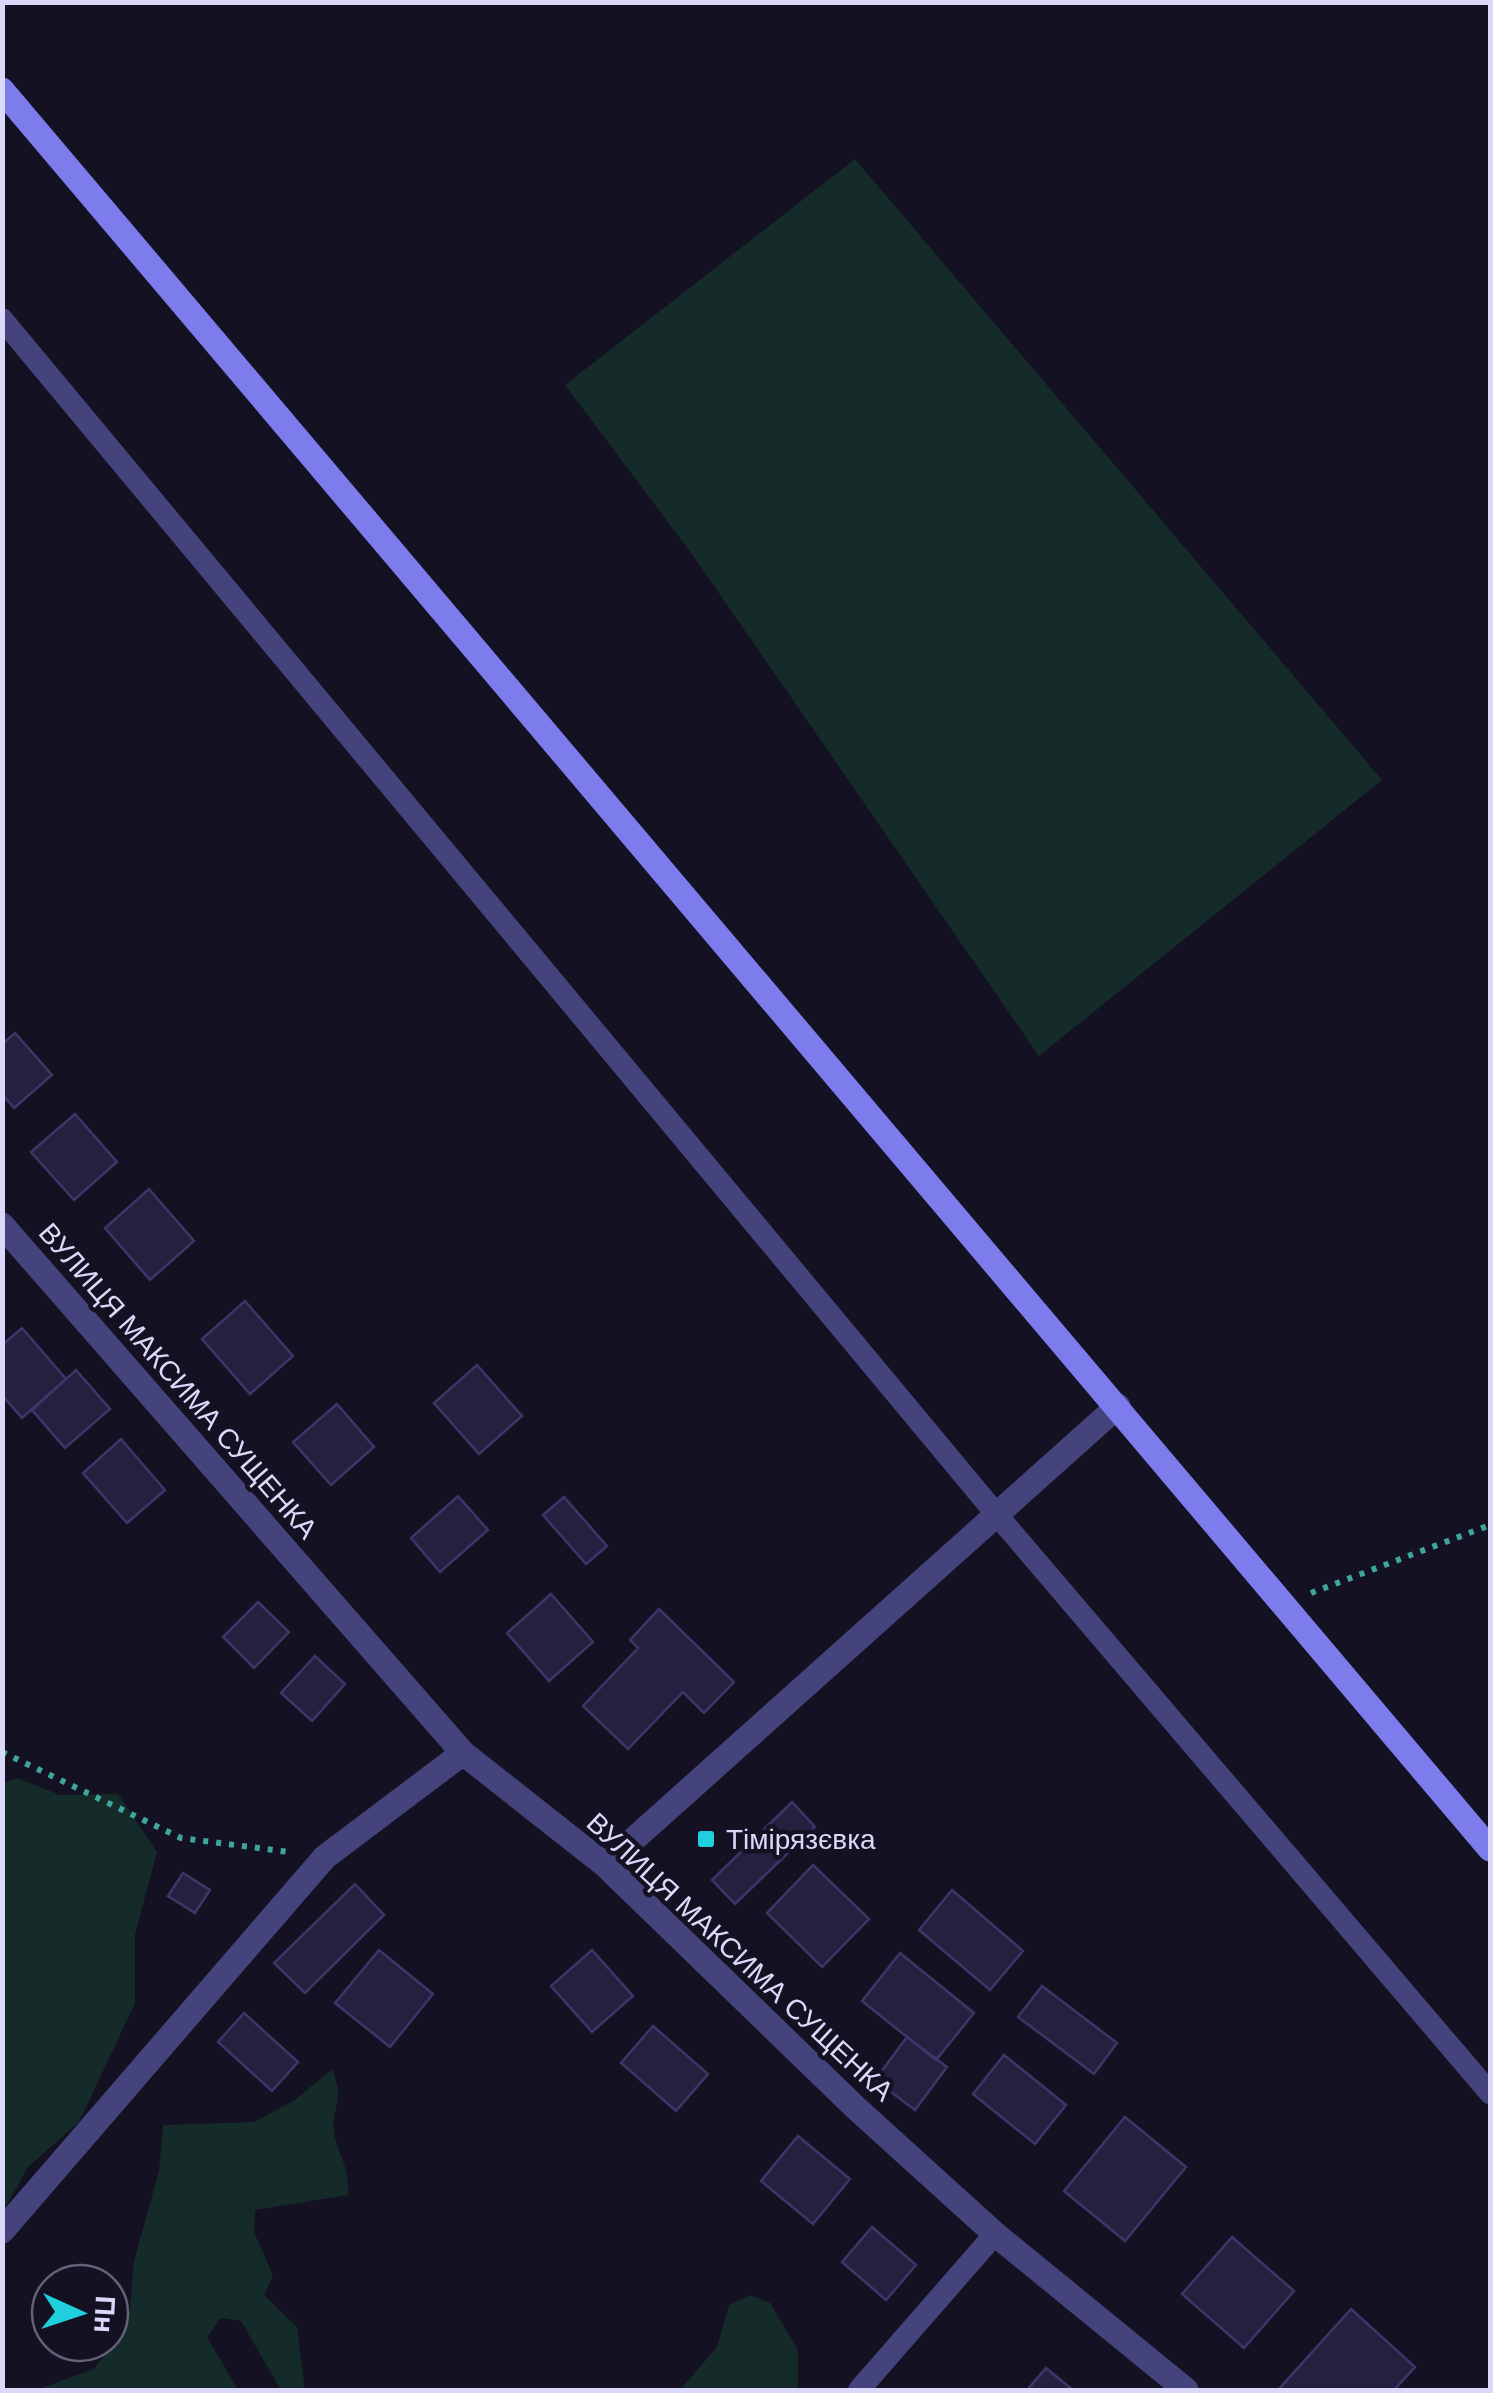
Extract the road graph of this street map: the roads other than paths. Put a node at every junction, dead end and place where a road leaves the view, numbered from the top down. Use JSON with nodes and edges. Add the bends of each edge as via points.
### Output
{"nodes":[{"id":1,"x":2,"y":90,"type":"edge"},
{"id":2,"x":2,"y":319,"type":"edge"},
{"id":3,"x":2,"y":1225,"type":"edge"},
{"id":4,"x":1118,"y":1406,"type":"junction"},
{"id":5,"x":996,"y":1514,"type":"junction"},
{"id":6,"x":464,"y":1753,"type":"junction"},
{"id":7,"x":1490,"y":1849,"type":"edge"},
{"id":8,"x":605,"y":1864,"type":"junction"},
{"id":9,"x":1490,"y":2093,"type":"edge"},
{"id":10,"x":2,"y":2231,"type":"edge"},
{"id":11,"x":995,"y":2234,"type":"junction"},
{"id":12,"x":859,"y":2390,"type":"edge"},
{"id":13,"x":1186,"y":2390,"type":"edge"}],
"edges":[{"from":1,"to":4,"type":"main road"},
{"from":2,"to":5,"type":"lane"},
{"from":3,"to":6,"type":"street","name":"ВУЛИЦЯ МАКСИМА СУЩЕНКА"},
{"from":4,"to":5,"type":"street"},
{"from":4,"to":7,"type":"main road"},
{"from":5,"to":8,"type":"street"},
{"from":5,"to":9,"type":"lane"},
{"from":6,"to":8,"type":"street","name":"ВУЛИЦЯ МАКСИМА СУЩЕНКА"},
{"from":6,"to":10,"type":"street","via":[[325,1857]]},
{"from":8,"to":11,"type":"street","name":"ВУЛИЦЯ МАКСИМА СУЩЕНКА"},
{"from":11,"to":12,"type":"lane"},
{"from":11,"to":13,"type":"street","name":"ВУЛИЦЯ МАКСИМА СУЩЕНКА"}]}
